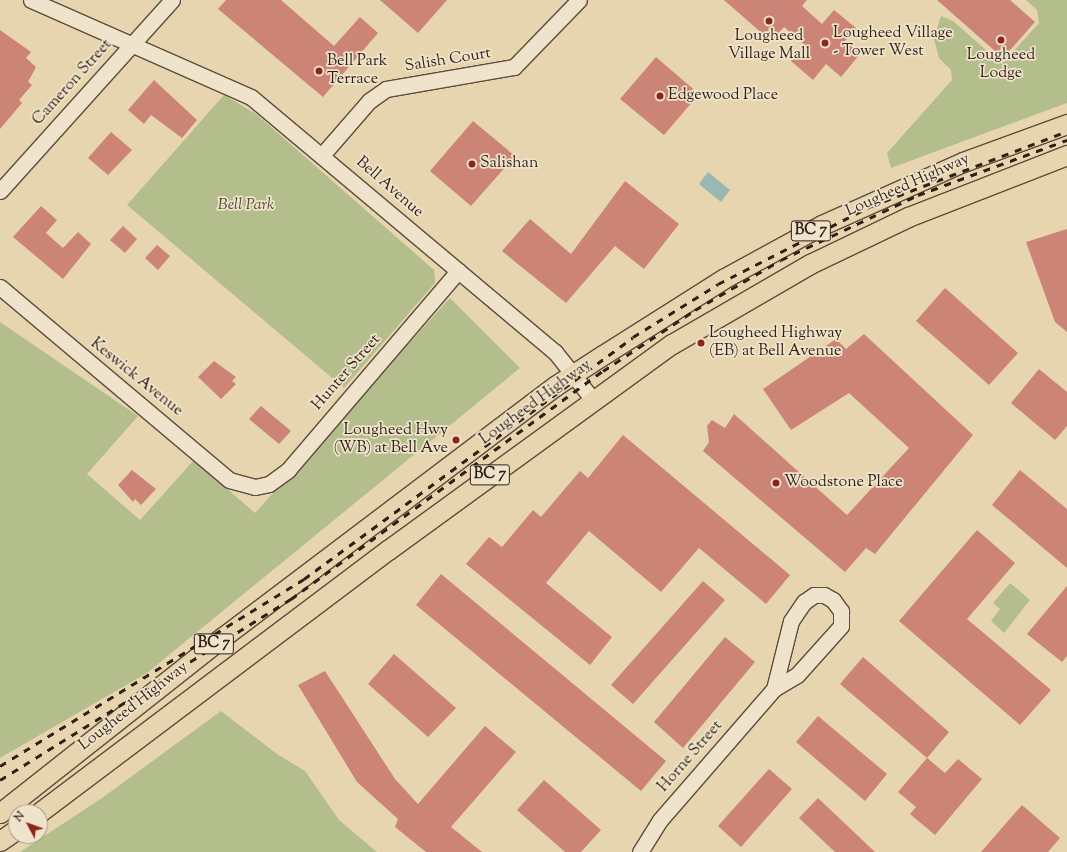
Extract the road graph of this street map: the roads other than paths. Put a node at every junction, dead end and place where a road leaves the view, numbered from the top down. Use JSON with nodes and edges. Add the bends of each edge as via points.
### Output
{"nodes":[{"id":1,"x":31,"y":0,"type":"edge"},
{"id":2,"x":172,"y":0,"type":"edge"},
{"id":3,"x":579,"y":0,"type":"edge"},
{"id":4,"x":131,"y":47,"type":"junction"},
{"id":5,"x":1067,"y":124,"type":"edge"},
{"id":6,"x":323,"y":154,"type":"junction"},
{"id":7,"x":1067,"y":154,"type":"edge"},
{"id":8,"x":0,"y":191,"type":"edge"},
{"id":9,"x":458,"y":271,"type":"junction"},
{"id":10,"x":0,"y":287,"type":"edge"},
{"id":11,"x":573,"y":375,"type":"junction"},
{"id":12,"x":593,"y":400,"type":"junction"},
{"id":13,"x":255,"y":487,"type":"joint"},
{"id":14,"x":774,"y":689,"type":"junction"},
{"id":15,"x":48,"y":806,"type":"edge"},
{"id":16,"x":0,"y":813,"type":"edge"},
{"id":17,"x":640,"y":852,"type":"edge"}],
"edges":[{"from":1,"to":4,"type":"street","name":"Bell Avenue"},
{"from":2,"to":4,"type":"street","name":"Cameron Street"},
{"from":3,"to":6,"type":"street","name":"Salish Court","via":[[514,67],[386,89],[369,101]]},
{"from":4,"to":6,"type":"street","name":"Bell Avenue","via":[[251,97]]},
{"from":4,"to":8,"type":"street","name":"Cameron Street"},
{"from":5,"to":11,"type":"main road","name":"Lougheed Highway","number":"BC 7","via":[[956,165],[870,202],[776,248]]},
{"from":6,"to":9,"type":"street","name":"Bell Avenue"},
{"from":7,"to":12,"type":"main road","name":"Lougheed Highway","number":"BC 7","via":[[908,217],[810,264],[684,337]]},
{"from":9,"to":11,"type":"street","name":"Bell Avenue","via":[[555,352]]},
{"from":9,"to":13,"type":"street","name":"Hunter Street","via":[[288,470],[269,484]]},
{"from":10,"to":13,"type":"street","name":"Keswick Avenue","via":[[229,480]]},
{"from":11,"to":12,"type":"street","name":"Bell Avenue"},
{"from":11,"to":16,"type":"main road","name":"Lougheed Highway","number":"BC 7","via":[[223,637]]},
{"from":12,"to":15,"type":"main road","name":"Lougheed Highway","number":"BC 7"},
{"from":14,"to":14,"type":"street","name":"Horne Street","via":[[797,675],[841,626],[841,611],[833,600],[824,595],[814,596],[799,609],[791,621]]},
{"from":14,"to":17,"type":"street","name":"Horne Street","via":[[660,820]]}]}
